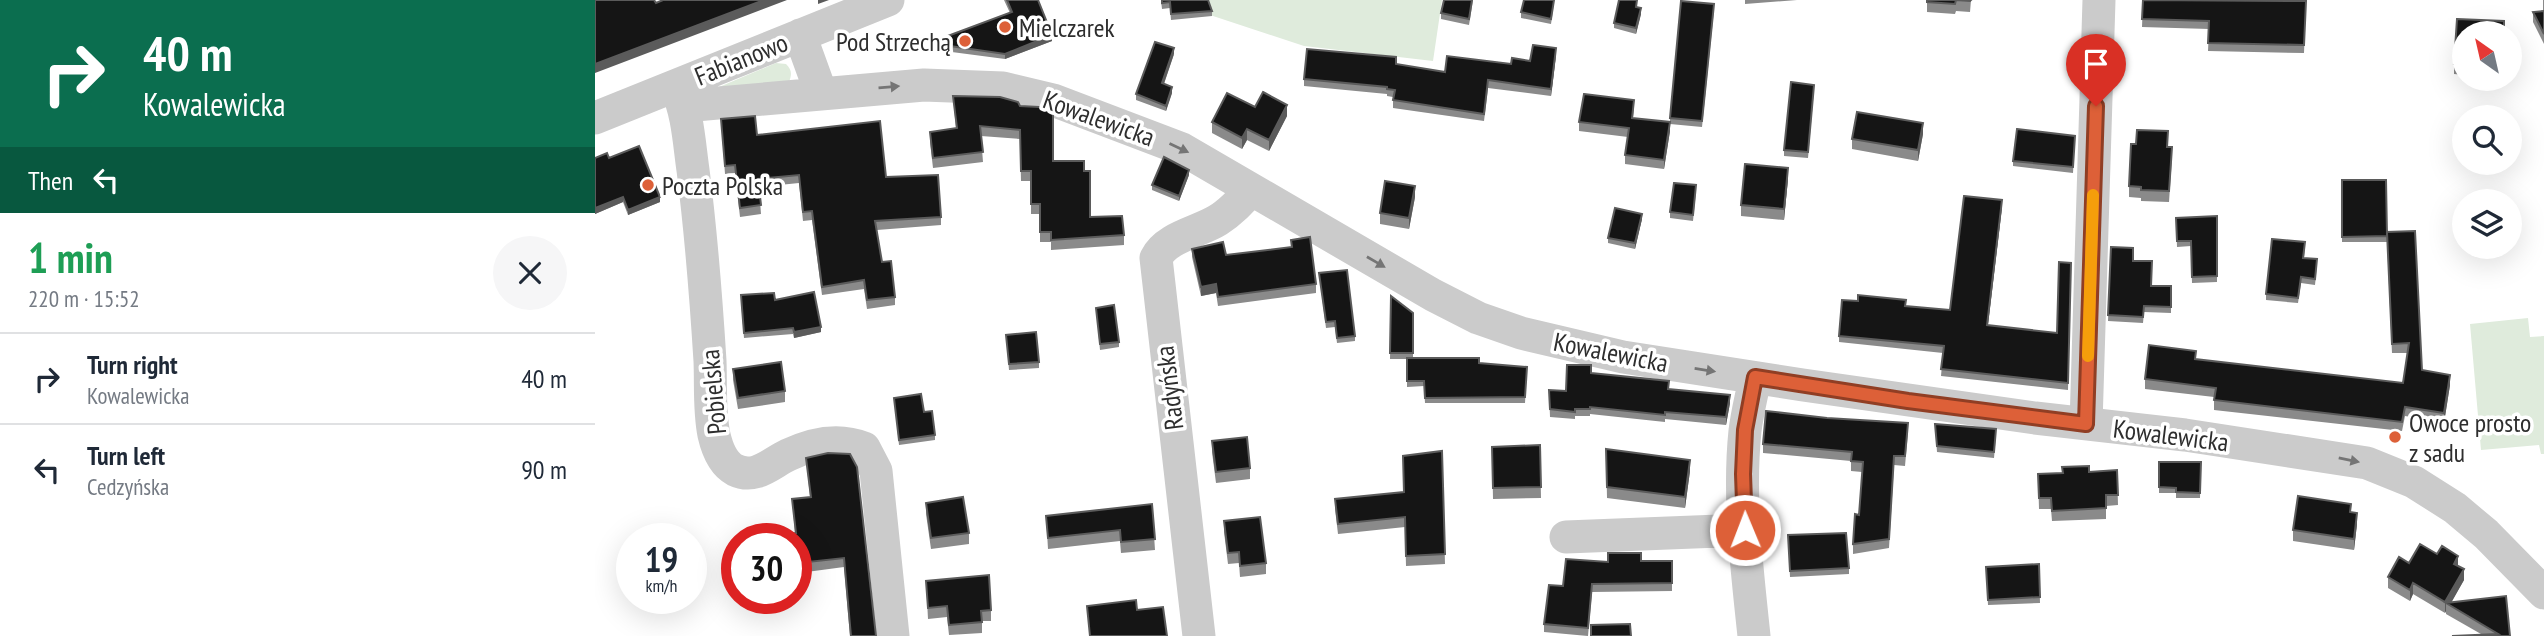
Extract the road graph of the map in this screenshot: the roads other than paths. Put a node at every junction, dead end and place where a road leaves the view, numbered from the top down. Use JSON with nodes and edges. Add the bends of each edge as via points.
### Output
{"nodes":[{"id":1,"x":888,"y":0,"type":"edge"},
{"id":2,"x":2099,"y":0,"type":"edge"},
{"id":3,"x":800,"y":35,"type":"junction"},
{"id":4,"x":821,"y":93,"type":"junction"},
{"id":5,"x":680,"y":96,"type":"junction"},
{"id":6,"x":595,"y":117,"type":"edge"},
{"id":7,"x":1251,"y":190,"type":"junction"},
{"id":8,"x":1755,"y":377,"type":"junction"},
{"id":9,"x":2086,"y":424,"type":"junction"},
{"id":10,"x":1745,"y":530,"type":"junction"},
{"id":11,"x":1566,"y":537,"type":"dead end"},
{"id":12,"x":2544,"y":593,"type":"edge"},
{"id":13,"x":893,"y":636,"type":"edge"},
{"id":14,"x":1199,"y":636,"type":"edge"},
{"id":15,"x":1753,"y":636,"type":"edge"}],
"edges":[{"from":1,"to":3,"type":"street","name":"Fabianowo"},
{"from":2,"to":9,"type":"street"},
{"from":3,"to":4,"type":"street"},
{"from":3,"to":5,"type":"street","name":"Fabianowo"},
{"from":4,"to":5,"type":"street","name":"Kowalewicka"},
{"from":4,"to":7,"type":"street","name":"Kowalewicka","one_way":true,"via":[[936,85],[1028,93],[1181,149]]},
{"from":5,"to":6,"type":"street","name":"Fabianowo"},
{"from":5,"to":13,"type":"street","name":"Pobielska","via":[[696,194],[713,431],[719,454],[742,473],[762,471],[789,455],[834,441],[865,448],[876,471]]},
{"from":7,"to":8,"type":"street","name":"Kowalewicka","one_way":true,"via":[[1478,318],[1591,351]]},
{"from":7,"to":14,"type":"street","name":"Radyńska","via":[[1225,215],[1167,245],[1156,258]]},
{"from":8,"to":9,"type":"street","name":"Kowalewicka"},
{"from":8,"to":10,"type":"street","via":[[1745,430]]},
{"from":9,"to":12,"type":"street","name":"Kowalewicka","one_way":true,"via":[[2336,457],[2379,467],[2455,508]]},
{"from":10,"to":11,"type":"street"},
{"from":10,"to":15,"type":"street"}]}
